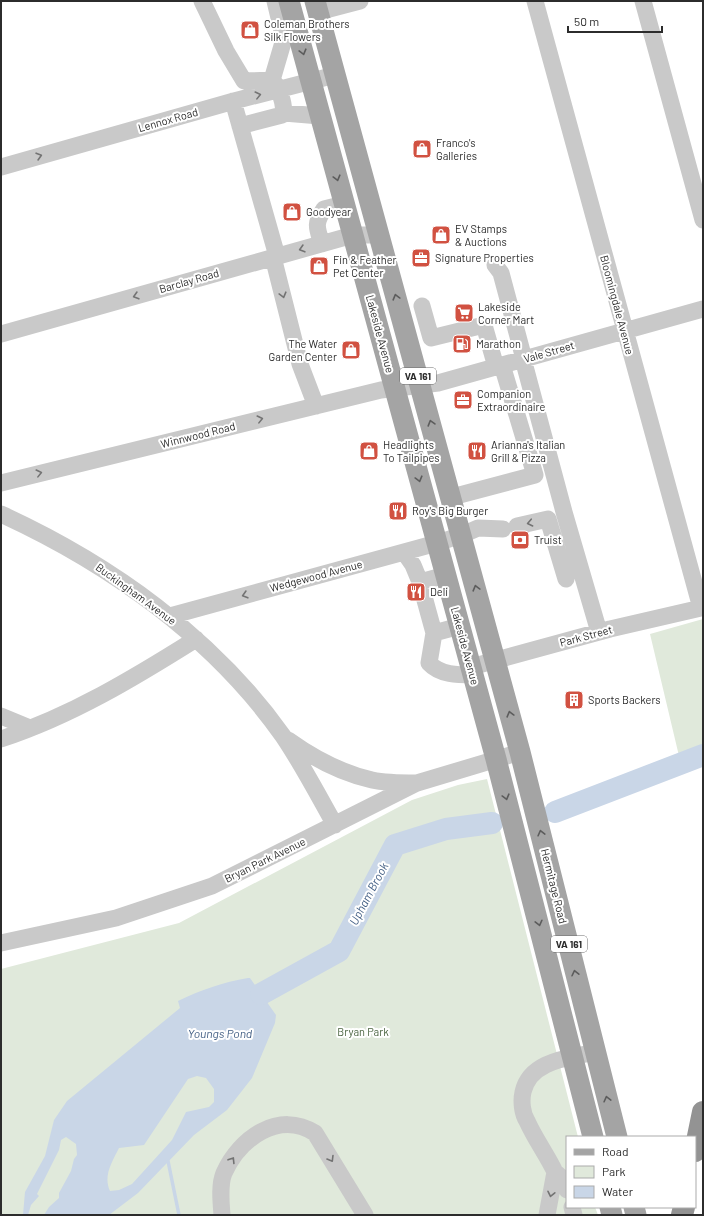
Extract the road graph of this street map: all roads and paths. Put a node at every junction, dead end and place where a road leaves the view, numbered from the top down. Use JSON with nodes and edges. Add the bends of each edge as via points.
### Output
{"nodes":[{"id":1,"x":202,"y":1,"type":"edge"},
{"id":2,"x":275,"y":1,"type":"edge"},
{"id":3,"x":289,"y":1,"type":"edge"},
{"id":4,"x":360,"y":1,"type":"edge"},
{"id":5,"x":535,"y":1,"type":"edge"},
{"id":6,"x":643,"y":1,"type":"edge"},
{"id":7,"x":317,"y":7,"type":"edge"},
{"id":8,"x":335,"y":75,"type":"junction"},
{"id":9,"x":311,"y":81,"type":"junction"},
{"id":10,"x":275,"y":85,"type":"junction"},
{"id":11,"x":233,"y":101,"type":"junction"},
{"id":12,"x":284,"y":112,"type":"junction"},
{"id":13,"x":320,"y":116,"type":"junction"},
{"id":14,"x":240,"y":126,"type":"junction"},
{"id":15,"x":1,"y":166,"type":"edge"},
{"id":16,"x":344,"y":204,"type":"junction"},
{"id":17,"x":703,"y":220,"type":"edge"},
{"id":18,"x":353,"y":235,"type":"junction"},
{"id":19,"x":379,"y":235,"type":"junction"},
{"id":20,"x":322,"y":244,"type":"junction"},
{"id":21,"x":275,"y":257,"type":"junction"},
{"id":22,"x":495,"y":265,"type":"dead end"},
{"id":23,"x":422,"y":306,"type":"dead end"},
{"id":24,"x":703,"y":309,"type":"edge"},
{"id":25,"x":428,"y":328,"type":"junction"},
{"id":26,"x":624,"y":331,"type":"junction"},
{"id":27,"x":1,"y":334,"type":"edge"},
{"id":28,"x":406,"y":334,"type":"junction"},
{"id":29,"x":523,"y":359,"type":"junction"},
{"id":30,"x":499,"y":366,"type":"junction"},
{"id":31,"x":420,"y":385,"type":"junction"},
{"id":32,"x":395,"y":389,"type":"junction"},
{"id":33,"x":316,"y":406,"type":"junction"},
{"id":34,"x":1,"y":483,"type":"edge"},
{"id":35,"x":452,"y":497,"type":"junction"},
{"id":36,"x":1,"y":514,"type":"edge"},
{"id":37,"x":462,"y":535,"type":"junction"},
{"id":38,"x":437,"y":543,"type":"junction"},
{"id":39,"x":404,"y":552,"type":"junction"},
{"id":40,"x":446,"y":575,"type":"junction"},
{"id":41,"x":566,"y":579,"type":"dead end"},
{"id":42,"x":420,"y":582,"type":"junction"},
{"id":43,"x":701,"y":608,"type":"joint"},
{"id":44,"x":170,"y":616,"type":"junction"},
{"id":45,"x":460,"y":626,"type":"junction"},
{"id":46,"x":599,"y":632,"type":"junction"},
{"id":47,"x":434,"y":633,"type":"junction"},
{"id":48,"x":196,"y":640,"type":"junction"},
{"id":49,"x":496,"y":660,"type":"junction"},
{"id":50,"x":472,"y":671,"type":"junction"},
{"id":51,"x":1,"y":716,"type":"edge"},
{"id":52,"x":30,"y":728,"type":"junction"},
{"id":53,"x":283,"y":736,"type":"junction"},
{"id":54,"x":1,"y":739,"type":"edge"},
{"id":55,"x":520,"y":752,"type":"junction"},
{"id":56,"x":496,"y":759,"type":"junction"},
{"id":57,"x":418,"y":783,"type":"junction"},
{"id":58,"x":335,"y":825,"type":"junction"},
{"id":59,"x":1,"y":943,"type":"edge"},
{"id":60,"x":596,"y":1052,"type":"junction"},
{"id":61,"x":572,"y":1057,"type":"junction"},
{"id":62,"x":703,"y":1112,"type":"edge"},
{"id":63,"x":593,"y":1136,"type":"edge"},
{"id":64,"x":617,"y":1136,"type":"edge"},
{"id":65,"x":696,"y":1146,"type":"edge"},
{"id":66,"x":555,"y":1172,"type":"junction"},
{"id":67,"x":566,"y":1188,"type":"edge"},
{"id":68,"x":222,"y":1215,"type":"edge"},
{"id":69,"x":365,"y":1215,"type":"edge"},
{"id":70,"x":547,"y":1215,"type":"edge"}],
"edges":[{"from":1,"to":10,"type":"street","via":[[244,81]]},
{"from":2,"to":10,"type":"street","via":[[284,38]]},
{"from":3,"to":9,"type":"main road","name":"Lakeside Avenue","number":"VA 161","one_way":true},
{"from":4,"to":7,"type":"street"},
{"from":5,"to":26,"type":"street","name":"Bloomingdale Avenue"},
{"from":6,"to":17,"type":"street"},
{"from":7,"to":8,"type":"main road","number":"VA 161"},
{"from":8,"to":9,"type":"street","name":"Lennox Road"},
{"from":8,"to":19,"type":"main road","number":"VA 161"},
{"from":9,"to":10,"type":"street","name":"Lennox Road"},
{"from":9,"to":13,"type":"main road","name":"Lakeside Avenue","number":"VA 161"},
{"from":11,"to":10,"type":"street","name":"Lennox Road","one_way":true},
{"from":10,"to":12,"type":"street"},
{"from":11,"to":14,"type":"street"},
{"from":15,"to":11,"type":"street","name":"Lennox Road","one_way":true},
{"from":12,"to":13,"type":"street"},
{"from":12,"to":14,"type":"street","via":[[282,115]]},
{"from":13,"to":16,"type":"main road","name":"Lakeside Avenue","number":"VA 161","one_way":true},
{"from":14,"to":21,"type":"street"},
{"from":16,"to":18,"type":"main road","name":"Lakeside Avenue","number":"VA 161"},
{"from":16,"to":20,"type":"street","via":[[324,210],[318,218],[316,225]]},
{"from":18,"to":19,"type":"street","name":"Barclay Road"},
{"from":18,"to":20,"type":"street","name":"Barclay Road"},
{"from":18,"to":32,"type":"main road","name":"Lakeside Avenue","number":"VA 161"},
{"from":28,"to":19,"type":"main road","number":"VA 161","one_way":true},
{"from":20,"to":21,"type":"street","name":"Barclay Road","one_way":true},
{"from":21,"to":27,"type":"street","name":"Barclay Road","one_way":true},
{"from":21,"to":33,"type":"street","one_way":true,"via":[[300,364]]},
{"from":22,"to":29,"type":"street","via":[[501,273]]},
{"from":23,"to":25,"type":"street"},
{"from":24,"to":26,"type":"street","name":"Vale Street"},
{"from":25,"to":28,"type":"street"},
{"from":25,"to":30,"type":"street","via":[[431,338],[484,325]]},
{"from":26,"to":29,"type":"street","name":"Vale Street"},
{"from":26,"to":43,"type":"street","name":"Bloomingdale Avenue"},
{"from":28,"to":31,"type":"main road","number":"VA 161"},
{"from":29,"to":30,"type":"street","name":"Vale Street"},
{"from":29,"to":46,"type":"street"},
{"from":30,"to":31,"type":"street","name":"Vale Street","via":[[438,383]]},
{"from":30,"to":35,"type":"street","via":[[535,475]]},
{"from":31,"to":32,"type":"street","name":"Vale Street"},
{"from":35,"to":31,"type":"main road","number":"VA 161","one_way":true},
{"from":32,"to":33,"type":"street","name":"Winnwood Road"},
{"from":32,"to":38,"type":"main road","name":"Lakeside Avenue","number":"VA 161","one_way":true},
{"from":34,"to":33,"type":"street","name":"Winnwood Road","one_way":true},
{"from":35,"to":37,"type":"main road","number":"VA 161"},
{"from":36,"to":44,"type":"street","name":"Buckingham Avenue","via":[[92,561]]},
{"from":37,"to":38,"type":"street","name":"Wedgewood Avenue"},
{"from":41,"to":37,"type":"street","name":"Wedgewood Avenue","one_way":true,"via":[[548,519],[510,528],[478,528]]},
{"from":49,"to":37,"type":"main road","number":"VA 161","one_way":true},
{"from":38,"to":39,"type":"street","name":"Wedgewood Avenue"},
{"from":38,"to":40,"type":"main road","name":"Lakeside Avenue","number":"VA 161"},
{"from":39,"to":42,"type":"street"},
{"from":39,"to":44,"type":"street","name":"Wedgewood Avenue","one_way":true},
{"from":40,"to":42,"type":"street"},
{"from":40,"to":45,"type":"main road","name":"Lakeside Avenue","number":"VA 161"},
{"from":42,"to":47,"type":"street"},
{"from":43,"to":46,"type":"street","name":"Park Street"},
{"from":44,"to":48,"type":"street","name":"Buckingham Avenue"},
{"from":45,"to":47,"type":"street"},
{"from":45,"to":50,"type":"main road","name":"Lakeside Avenue","number":"VA 161"},
{"from":46,"to":49,"type":"street","name":"Park Street"},
{"from":47,"to":50,"type":"street","via":[[430,663],[434,669],[456,674]]},
{"from":48,"to":52,"type":"street","via":[[125,683],[58,717]]},
{"from":48,"to":53,"type":"street","name":"Buckingham Avenue","via":[[245,690]]},
{"from":49,"to":50,"type":"street","name":"Park Street"},
{"from":55,"to":49,"type":"main road","number":"VA 161","one_way":true},
{"from":50,"to":56,"type":"main road","name":"Lakeside Avenue","number":"VA 161"},
{"from":51,"to":52,"type":"street"},
{"from":52,"to":54,"type":"street"},
{"from":53,"to":57,"type":"street","name":"Buckingham Avenue","via":[[318,759],[357,775],[373,780]]},
{"from":53,"to":58,"type":"street","name":"Buckingham Avenue"},
{"from":55,"to":56,"type":"street","name":"Bryan Park Avenue"},
{"from":60,"to":55,"type":"main road","name":"Hermitage Road","number":"VA 161","one_way":true},
{"from":56,"to":57,"type":"street","name":"Bryan Park Avenue"},
{"from":56,"to":61,"type":"main road","number":"VA 161","one_way":true},
{"from":57,"to":58,"type":"street","name":"Bryan Park Avenue"},
{"from":58,"to":59,"type":"street","name":"Bryan Park Avenue","via":[[212,886],[116,918]]},
{"from":60,"to":61,"type":"street"},
{"from":64,"to":60,"type":"main road","name":"Hermitage Road","number":"VA 161","one_way":true},
{"from":61,"to":63,"type":"main road","number":"VA 161"},
{"from":61,"to":66,"type":"street","via":[[551,1062],[537,1069],[526,1082],[522,1098],[526,1120]]},
{"from":62,"to":65,"type":"highway"},
{"from":66,"to":67,"type":"street","via":[[562,1178]]},
{"from":66,"to":70,"type":"street","one_way":true},
{"from":68,"to":69,"type":"street","one_way":true,"via":[[220,1197],[224,1174],[235,1155],[249,1139],[263,1130],[278,1125],[294,1124],[315,1132]]}]}
